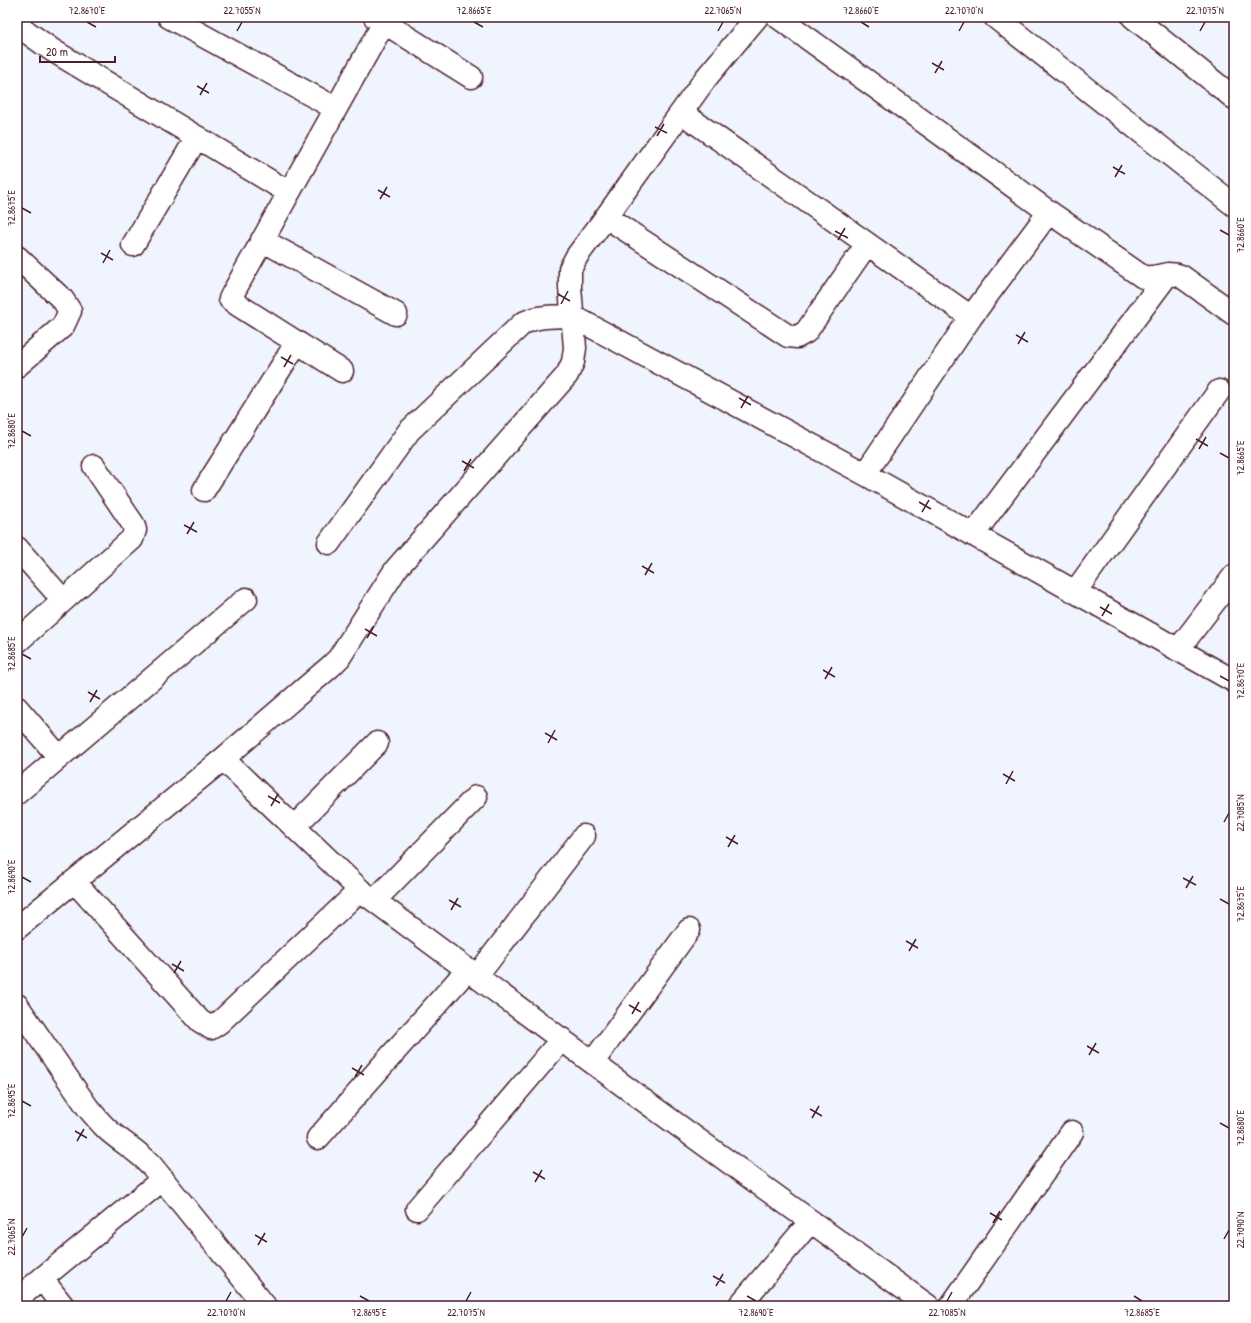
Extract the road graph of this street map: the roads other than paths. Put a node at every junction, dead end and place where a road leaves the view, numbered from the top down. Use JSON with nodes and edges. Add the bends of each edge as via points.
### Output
{"nodes":[{"id":1,"x":169,"y":17,"type":"edge"},
{"id":2,"x":757,"y":17,"type":"edge"},
{"id":3,"x":778,"y":17,"type":"edge"},
{"id":4,"x":994,"y":17,"type":"edge"},
{"id":5,"x":1133,"y":17,"type":"edge"},
{"id":6,"x":382,"y":19,"type":"edge"},
{"id":7,"x":17,"y":25,"type":"edge"},
{"id":8,"x":471,"y":77,"type":"dead end"},
{"id":9,"x":1234,"y":98,"type":"edge"},
{"id":10,"x":335,"y":108,"type":"junction"},
{"id":11,"x":682,"y":113,"type":"junction"},
{"id":12,"x":197,"y":136,"type":"junction"},
{"id":13,"x":288,"y":192,"type":"junction"},
{"id":14,"x":1234,"y":205,"type":"edge"},
{"id":15,"x":1049,"y":212,"type":"junction"},
{"id":16,"x":606,"y":217,"type":"junction"},
{"id":17,"x":262,"y":240,"type":"junction"},
{"id":18,"x":867,"y":244,"type":"junction"},
{"id":19,"x":133,"y":245,"type":"dead end"},
{"id":20,"x":17,"y":257,"type":"edge"},
{"id":21,"x":1168,"y":274,"type":"junction"},
{"id":22,"x":396,"y":314,"type":"dead end"},
{"id":23,"x":1234,"y":314,"type":"edge"},
{"id":24,"x":572,"y":316,"type":"junction"},
{"id":25,"x":971,"y":317,"type":"junction"},
{"id":26,"x":296,"y":342,"type":"junction"},
{"id":27,"x":17,"y":366,"type":"edge"},
{"id":28,"x":342,"y":370,"type":"dead end"},
{"id":29,"x":1219,"y":391,"type":"dead end"},
{"id":30,"x":94,"y":466,"type":"dead end"},
{"id":31,"x":865,"y":474,"type":"junction"},
{"id":32,"x":204,"y":490,"type":"dead end"},
{"id":33,"x":973,"y":535,"type":"junction"},
{"id":34,"x":329,"y":543,"type":"dead end"},
{"id":35,"x":17,"y":548,"type":"edge"},
{"id":36,"x":1234,"y":576,"type":"edge"},
{"id":37,"x":1075,"y":592,"type":"junction"},
{"id":38,"x":246,"y":599,"type":"dead end"},
{"id":39,"x":63,"y":600,"type":"junction"},
{"id":40,"x":17,"y":642,"type":"edge"},
{"id":41,"x":1178,"y":650,"type":"junction"},
{"id":42,"x":1234,"y":681,"type":"edge"},
{"id":43,"x":17,"y":708,"type":"edge"},
{"id":44,"x":377,"y":743,"type":"dead end"},
{"id":45,"x":59,"y":757,"type":"junction"},
{"id":46,"x":223,"y":759,"type":"junction"},
{"id":47,"x":17,"y":793,"type":"edge"},
{"id":48,"x":476,"y":796,"type":"dead end"},
{"id":49,"x":294,"y":828,"type":"junction"},
{"id":50,"x":584,"y":836,"type":"dead end"},
{"id":51,"x":74,"y":881,"type":"junction"},
{"id":52,"x":368,"y":895,"type":"junction"},
{"id":53,"x":17,"y":928,"type":"edge"},
{"id":54,"x":690,"y":930,"type":"dead end"},
{"id":55,"x":473,"y":973,"type":"junction"},
{"id":56,"x":17,"y":1005,"type":"edge"},
{"id":57,"x":562,"y":1039,"type":"junction"},
{"id":58,"x":593,"y":1062,"type":"junction"},
{"id":59,"x":1072,"y":1132,"type":"dead end"},
{"id":60,"x":318,"y":1138,"type":"dead end"},
{"id":61,"x":163,"y":1179,"type":"junction"},
{"id":62,"x":417,"y":1209,"type":"dead end"},
{"id":63,"x":811,"y":1221,"type":"junction"},
{"id":64,"x":42,"y":1279,"type":"junction"},
{"id":65,"x":17,"y":1299,"type":"edge"},
{"id":66,"x":63,"y":1306,"type":"edge"},
{"id":67,"x":265,"y":1306,"type":"edge"},
{"id":68,"x":740,"y":1306,"type":"edge"},
{"id":69,"x":928,"y":1306,"type":"edge"},
{"id":70,"x":951,"y":1306,"type":"edge"}],
"edges":[{"from":1,"to":10,"type":"street"},
{"from":2,"to":11,"type":"street","via":[[706,78]]},
{"from":3,"to":15,"type":"street"},
{"from":4,"to":14,"type":"street"},
{"from":5,"to":9,"type":"street"},
{"from":6,"to":8,"type":"street"},
{"from":6,"to":10,"type":"street"},
{"from":7,"to":12,"type":"street","via":[[52,50]]},
{"from":10,"to":13,"type":"street"},
{"from":11,"to":16,"type":"street"},
{"from":11,"to":18,"type":"street"},
{"from":12,"to":13,"type":"street"},
{"from":12,"to":19,"type":"street"},
{"from":13,"to":17,"type":"street"},
{"from":15,"to":21,"type":"street","via":[[1143,277]]},
{"from":15,"to":25,"type":"street"},
{"from":16,"to":18,"type":"street","via":[[788,336],[797,337],[806,332]]},
{"from":16,"to":24,"type":"street","via":[[576,256],[570,269]]},
{"from":17,"to":22,"type":"street"},
{"from":17,"to":26,"type":"street","via":[[230,299]]},
{"from":18,"to":25,"type":"street"},
{"from":20,"to":27,"type":"street","via":[[63,300],[70,311],[63,326]]},
{"from":21,"to":23,"type":"street","via":[[1181,276]]},
{"from":21,"to":33,"type":"street"},
{"from":24,"to":31,"type":"street"},
{"from":24,"to":34,"type":"street","via":[[529,320],[516,329],[409,431]]},
{"from":24,"to":46,"type":"street","via":[[575,348],[573,362],[567,375],[396,569],[339,658]]},
{"from":25,"to":31,"type":"street"},
{"from":26,"to":28,"type":"street"},
{"from":26,"to":32,"type":"street"},
{"from":29,"to":37,"type":"street"},
{"from":30,"to":39,"type":"street","via":[[135,530],[132,539]]},
{"from":31,"to":33,"type":"street"},
{"from":33,"to":37,"type":"street"},
{"from":35,"to":39,"type":"street"},
{"from":36,"to":41,"type":"street"},
{"from":37,"to":41,"type":"street"},
{"from":38,"to":45,"type":"street"},
{"from":39,"to":40,"type":"street"},
{"from":41,"to":42,"type":"street"},
{"from":43,"to":45,"type":"street"},
{"from":44,"to":49,"type":"street"},
{"from":45,"to":47,"type":"street"},
{"from":46,"to":49,"type":"street"},
{"from":46,"to":51,"type":"street"},
{"from":48,"to":52,"type":"street"},
{"from":49,"to":52,"type":"street"},
{"from":50,"to":55,"type":"street"},
{"from":51,"to":52,"type":"street","via":[[200,1021],[210,1028]]},
{"from":51,"to":53,"type":"street"},
{"from":52,"to":55,"type":"street"},
{"from":54,"to":58,"type":"street"},
{"from":55,"to":57,"type":"street"},
{"from":55,"to":60,"type":"street"},
{"from":56,"to":61,"type":"street","via":[[88,1108],[110,1132],[143,1157]]},
{"from":57,"to":58,"type":"street"},
{"from":57,"to":62,"type":"street"},
{"from":58,"to":63,"type":"street"},
{"from":59,"to":70,"type":"street"},
{"from":61,"to":64,"type":"street"},
{"from":61,"to":67,"type":"street"},
{"from":63,"to":68,"type":"street"},
{"from":63,"to":69,"type":"street"},
{"from":64,"to":65,"type":"street"},
{"from":64,"to":66,"type":"street"}]}
